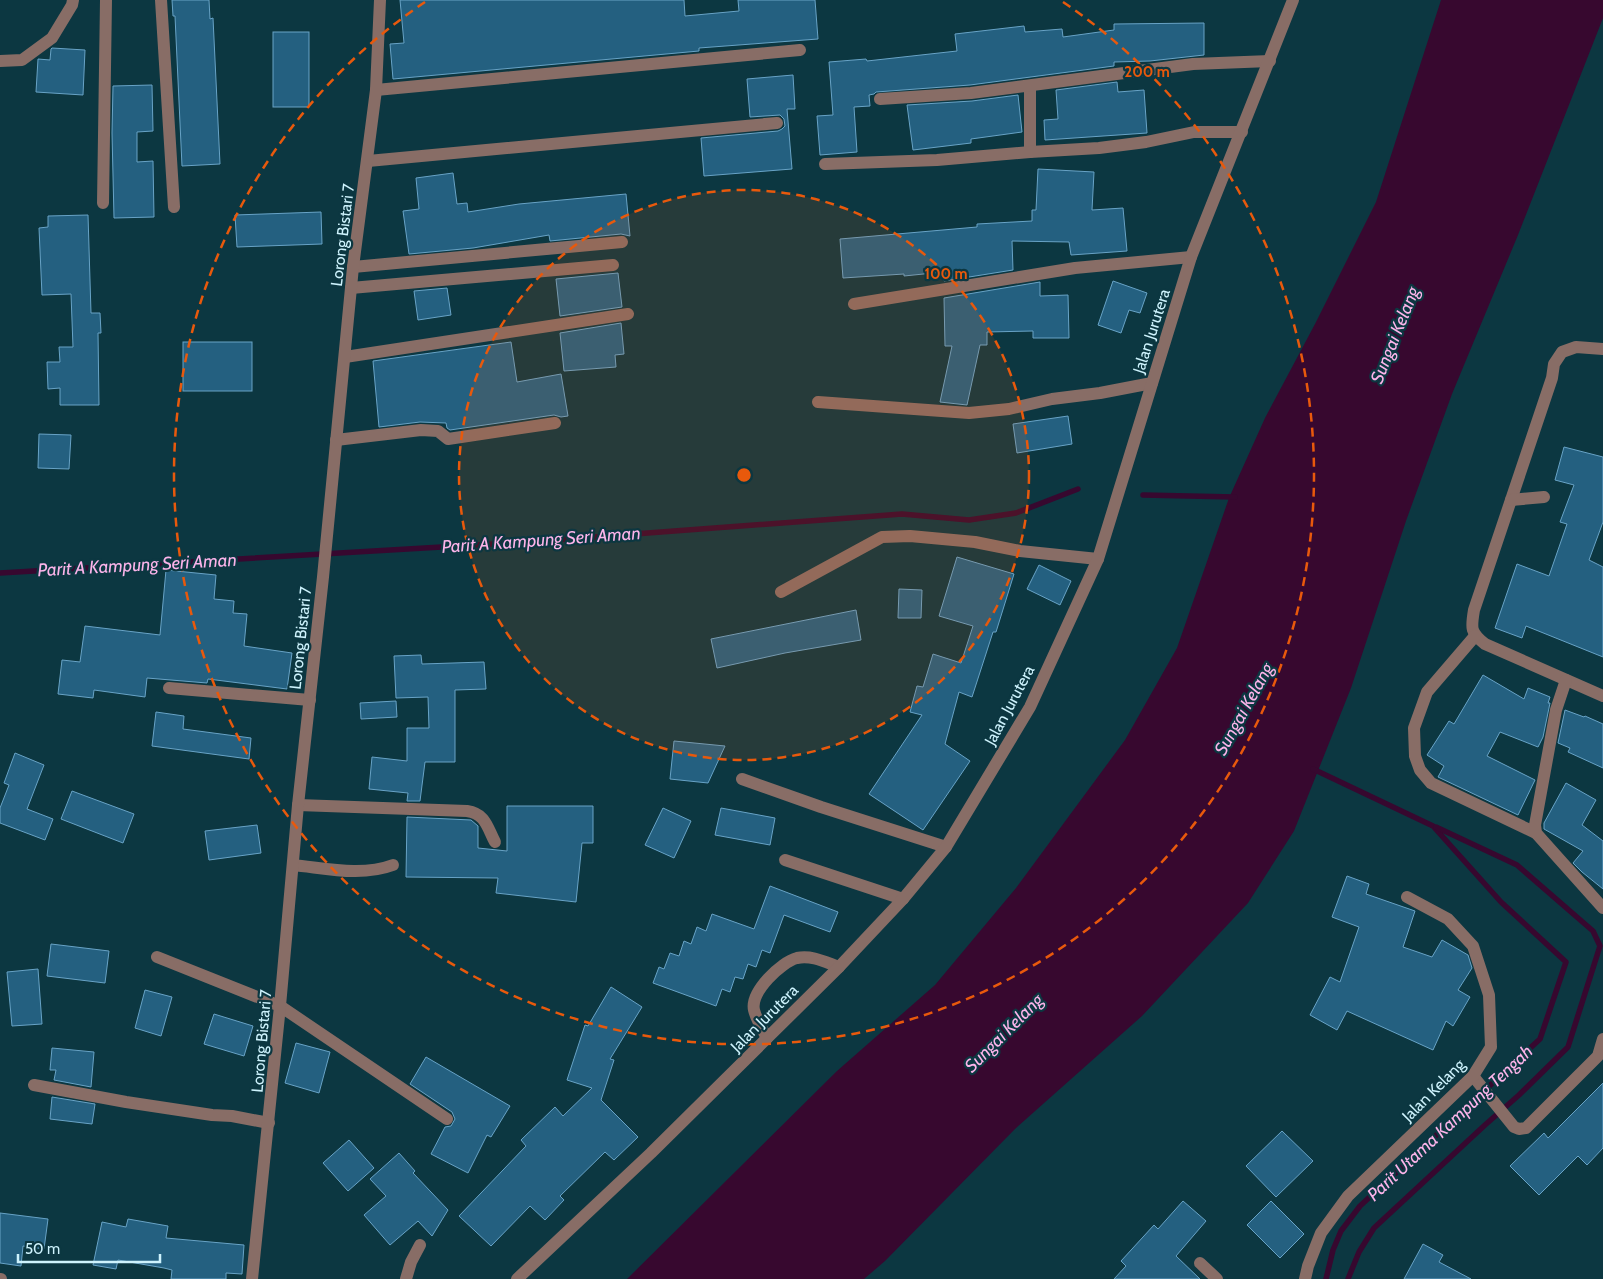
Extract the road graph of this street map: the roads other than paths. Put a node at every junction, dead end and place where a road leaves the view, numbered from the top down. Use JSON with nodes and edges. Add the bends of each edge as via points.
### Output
{"nodes":[{"id":1,"x":74,"y":0,"type":"edge"},
{"id":2,"x":106,"y":0,"type":"edge"},
{"id":3,"x":161,"y":0,"type":"edge"},
{"id":4,"x":380,"y":0,"type":"edge"},
{"id":5,"x":1293,"y":0,"type":"edge"},
{"id":6,"x":800,"y":50,"type":"dead end"},
{"id":7,"x":0,"y":61,"type":"edge"},
{"id":8,"x":1270,"y":61,"type":"junction"},
{"id":9,"x":1030,"y":86,"type":"junction"},
{"id":10,"x":376,"y":90,"type":"junction"},
{"id":11,"x":880,"y":99,"type":"dead end"},
{"id":12,"x":777,"y":123,"type":"dead end"},
{"id":13,"x":1242,"y":132,"type":"junction"},
{"id":14,"x":1030,"y":152,"type":"junction"},
{"id":15,"x":368,"y":161,"type":"junction"},
{"id":16,"x":825,"y":164,"type":"dead end"},
{"id":17,"x":104,"y":203,"type":"dead end"},
{"id":18,"x":174,"y":207,"type":"dead end"},
{"id":19,"x":622,"y":242,"type":"dead end"},
{"id":20,"x":1191,"y":257,"type":"junction"},
{"id":21,"x":613,"y":264,"type":"dead end"},
{"id":22,"x":354,"y":267,"type":"junction"},
{"id":23,"x":351,"y":288,"type":"junction"},
{"id":24,"x":854,"y":304,"type":"dead end"},
{"id":25,"x":628,"y":314,"type":"dead end"},
{"id":26,"x":1603,"y":349,"type":"edge"},
{"id":27,"x":345,"y":357,"type":"junction"},
{"id":28,"x":1152,"y":383,"type":"junction"},
{"id":29,"x":818,"y":402,"type":"dead end"},
{"id":30,"x":555,"y":422,"type":"dead end"},
{"id":31,"x":336,"y":440,"type":"junction"},
{"id":32,"x":1544,"y":497,"type":"dead end"},
{"id":33,"x":1511,"y":500,"type":"junction"},
{"id":34,"x":1098,"y":559,"type":"junction"},
{"id":35,"x":781,"y":592,"type":"dead end"},
{"id":36,"x":1475,"y":636,"type":"junction"},
{"id":37,"x":1566,"y":680,"type":"junction"},
{"id":38,"x":169,"y":688,"type":"dead end"},
{"id":39,"x":1603,"y":696,"type":"edge"},
{"id":40,"x":310,"y":700,"type":"junction"},
{"id":41,"x":742,"y":779,"type":"dead end"},
{"id":42,"x":298,"y":805,"type":"junction"},
{"id":43,"x":1536,"y":833,"type":"junction"},
{"id":44,"x":495,"y":842,"type":"dead end"},
{"id":45,"x":946,"y":847,"type":"junction"},
{"id":46,"x":785,"y":860,"type":"dead end"},
{"id":47,"x":293,"y":865,"type":"junction"},
{"id":48,"x":393,"y":865,"type":"dead end"},
{"id":49,"x":1407,"y":897,"type":"dead end"},
{"id":50,"x":903,"y":899,"type":"junction"},
{"id":51,"x":1603,"y":908,"type":"edge"},
{"id":52,"x":157,"y":957,"type":"dead end"},
{"id":53,"x":839,"y":967,"type":"junction"},
{"id":54,"x":280,"y":1006,"type":"junction"},
{"id":55,"x":767,"y":1038,"type":"junction"},
{"id":56,"x":1603,"y":1039,"type":"edge"},
{"id":57,"x":1473,"y":1076,"type":"junction"},
{"id":58,"x":34,"y":1085,"type":"dead end"},
{"id":59,"x":447,"y":1119,"type":"dead end"},
{"id":60,"x":269,"y":1123,"type":"junction"},
{"id":61,"x":420,"y":1245,"type":"dead end"},
{"id":62,"x":1200,"y":1263,"type":"dead end"},
{"id":63,"x":252,"y":1279,"type":"edge"},
{"id":64,"x":406,"y":1279,"type":"edge"},
{"id":65,"x":518,"y":1279,"type":"edge"},
{"id":66,"x":1217,"y":1279,"type":"edge"},
{"id":67,"x":1305,"y":1279,"type":"edge"}],
"edges":[{"from":1,"to":7,"type":"street","via":[[52,38],[22,60]]},
{"from":2,"to":17,"type":"street"},
{"from":3,"to":18,"type":"street"},
{"from":4,"to":10,"type":"street","name":"Lorong Bistari 7"},
{"from":5,"to":8,"type":"street","name":"Jalan Jurutera"},
{"from":6,"to":10,"type":"street"},
{"from":8,"to":9,"type":"street","via":[[1193,64]]},
{"from":8,"to":13,"type":"street","name":"Jalan Jurutera"},
{"from":9,"to":11,"type":"street"},
{"from":9,"to":14,"type":"street"},
{"from":10,"to":15,"type":"street","name":"Lorong Bistari 7"},
{"from":12,"to":15,"type":"street"},
{"from":13,"to":14,"type":"street","via":[[1194,132],[1099,148]]},
{"from":13,"to":20,"type":"street","name":"Jalan Jurutera"},
{"from":14,"to":16,"type":"street","via":[[937,160]]},
{"from":15,"to":22,"type":"street","name":"Lorong Bistari 7"},
{"from":19,"to":22,"type":"street"},
{"from":20,"to":24,"type":"street","via":[[1076,268]]},
{"from":20,"to":28,"type":"street","name":"Jalan Jurutera"},
{"from":21,"to":23,"type":"street"},
{"from":22,"to":23,"type":"street","name":"Lorong Bistari 7"},
{"from":23,"to":27,"type":"street","name":"Lorong Bistari 7"},
{"from":25,"to":27,"type":"street"},
{"from":26,"to":33,"type":"street","via":[[1576,347],[1562,352],[1554,364]]},
{"from":27,"to":31,"type":"street","name":"Lorong Bistari 7"},
{"from":28,"to":29,"type":"street","via":[[1009,409],[969,413]]},
{"from":28,"to":34,"type":"street","name":"Jalan Jurutera"},
{"from":30,"to":31,"type":"street","via":[[448,439],[438,431],[421,430]]},
{"from":31,"to":40,"type":"street","name":"Lorong Bistari 7"},
{"from":32,"to":33,"type":"street"},
{"from":33,"to":36,"type":"street","via":[[1474,610],[1472,624]]},
{"from":34,"to":35,"type":"street","via":[[1020,551],[975,542],[910,536],[882,538]]},
{"from":34,"to":45,"type":"street","name":"Jalan Jurutera","via":[[1030,707]]},
{"from":36,"to":37,"type":"street","via":[[1485,644]]},
{"from":36,"to":43,"type":"street","via":[[1427,692],[1414,728],[1415,756],[1420,770],[1431,783]]},
{"from":37,"to":39,"type":"street"},
{"from":37,"to":43,"type":"street","via":[[1556,710]]},
{"from":38,"to":40,"type":"street"},
{"from":40,"to":42,"type":"street","name":"Lorong Bistari 7"},
{"from":41,"to":45,"type":"street"},
{"from":42,"to":44,"type":"street","via":[[477,812]]},
{"from":42,"to":47,"type":"street","name":"Lorong Bistari 7"},
{"from":43,"to":51,"type":"street"},
{"from":45,"to":50,"type":"street","name":"Jalan Jurutera"},
{"from":46,"to":50,"type":"street"},
{"from":47,"to":48,"type":"street","via":[[362,872]]},
{"from":47,"to":54,"type":"street","name":"Lorong Bistari 7"},
{"from":49,"to":57,"type":"street","name":"Jalan Kelang","via":[[1448,919],[1473,946],[1489,995],[1491,1047]]},
{"from":50,"to":53,"type":"street","name":"Jalan Jurutera"},
{"from":52,"to":54,"type":"street"},
{"from":53,"to":55,"type":"street","name":"Jalan Jurutera"},
{"from":53,"to":55,"type":"street","via":[[814,958],[797,958],[780,966],[756,996],[754,1009]]},
{"from":54,"to":59,"type":"street"},
{"from":54,"to":60,"type":"street","name":"Lorong Bistari 7"},
{"from":55,"to":65,"type":"street","name":"Jalan Jurutera"},
{"from":56,"to":57,"type":"street","via":[[1598,1056],[1526,1128],[1514,1127]]},
{"from":57,"to":67,"type":"street","name":"Jalan Kelang","via":[[1348,1196],[1320,1233]]},
{"from":58,"to":60,"type":"street"},
{"from":60,"to":63,"type":"street","name":"Lorong Bistari 7"},
{"from":61,"to":64,"type":"street"},
{"from":62,"to":66,"type":"street"}]}
